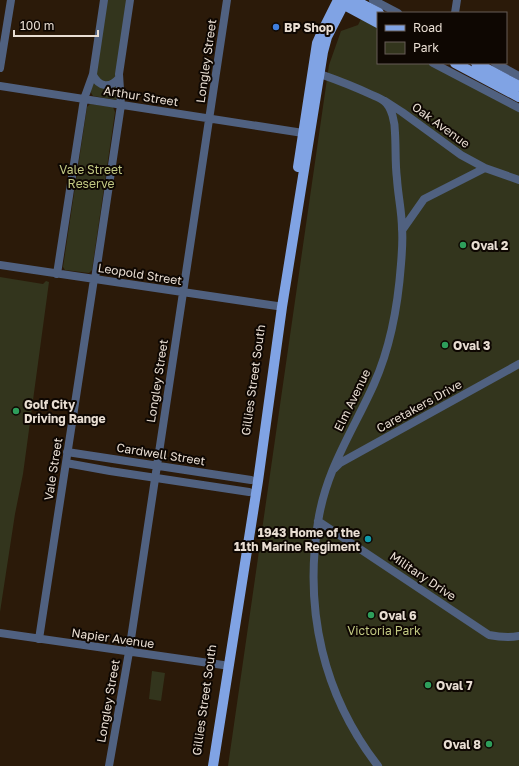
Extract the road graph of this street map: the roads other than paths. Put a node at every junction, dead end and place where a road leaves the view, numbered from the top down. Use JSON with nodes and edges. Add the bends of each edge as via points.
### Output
{"nodes":[{"id":1,"x":11,"y":0,"type":"edge"},
{"id":2,"x":104,"y":0,"type":"edge"},
{"id":3,"x":130,"y":0,"type":"edge"},
{"id":4,"x":227,"y":0,"type":"edge"},
{"id":5,"x":354,"y":0,"type":"edge"},
{"id":6,"x":373,"y":0,"type":"edge"},
{"id":7,"x":457,"y":0,"type":"edge"},
{"id":8,"x":340,"y":1,"type":"edge"},
{"id":9,"x":377,"y":12,"type":"edge"},
{"id":10,"x":396,"y":12,"type":"edge"},
{"id":11,"x":455,"y":12,"type":"edge"},
{"id":12,"x":377,"y":22,"type":"edge"},
{"id":13,"x":435,"y":64,"type":"edge"},
{"id":14,"x":457,"y":64,"type":"edge"},
{"id":15,"x":478,"y":64,"type":"edge"},
{"id":16,"x":497,"y":64,"type":"edge"},
{"id":17,"x":0,"y":68,"type":"edge"},
{"id":18,"x":320,"y":74,"type":"junction"},
{"id":19,"x":93,"y":75,"type":"junction"},
{"id":20,"x":519,"y":76,"type":"edge"},
{"id":21,"x":119,"y":78,"type":"junction"},
{"id":22,"x":0,"y":86,"type":"edge"},
{"id":23,"x":519,"y":86,"type":"edge"},
{"id":24,"x":519,"y":97,"type":"edge"},
{"id":25,"x":84,"y":99,"type":"junction"},
{"id":26,"x":384,"y":101,"type":"junction"},
{"id":27,"x":121,"y":105,"type":"junction"},
{"id":28,"x":519,"y":108,"type":"edge"},
{"id":29,"x":210,"y":118,"type":"junction"},
{"id":30,"x":306,"y":133,"type":"junction"},
{"id":31,"x":485,"y":168,"type":"junction"},
{"id":32,"x":519,"y":180,"type":"edge"},
{"id":33,"x":402,"y":229,"type":"junction"},
{"id":34,"x":0,"y":265,"type":"edge"},
{"id":35,"x":57,"y":274,"type":"junction"},
{"id":36,"x":94,"y":279,"type":"junction"},
{"id":37,"x":183,"y":292,"type":"junction"},
{"id":38,"x":280,"y":306,"type":"junction"},
{"id":39,"x":519,"y":364,"type":"edge"},
{"id":40,"x":67,"y":452,"type":"junction"},
{"id":41,"x":66,"y":463,"type":"junction"},
{"id":42,"x":157,"y":466,"type":"junction"},
{"id":43,"x":332,"y":471,"type":"junction"},
{"id":44,"x":155,"y":478,"type":"junction"},
{"id":45,"x":255,"y":481,"type":"junction"},
{"id":46,"x":252,"y":493,"type":"junction"},
{"id":47,"x":318,"y":521,"type":"junction"},
{"id":48,"x":0,"y":633,"type":"edge"},
{"id":49,"x":519,"y":636,"type":"edge"},
{"id":50,"x":39,"y":639,"type":"junction"},
{"id":51,"x":129,"y":652,"type":"junction"},
{"id":52,"x":225,"y":666,"type":"junction"},
{"id":53,"x":109,"y":766,"type":"edge"},
{"id":54,"x":208,"y":766,"type":"edge"},
{"id":55,"x":213,"y":766,"type":"edge"},
{"id":56,"x":378,"y":766,"type":"edge"}],
"edges":[{"from":1,"to":17,"type":"street"},
{"from":2,"to":19,"type":"street"},
{"from":3,"to":21,"type":"street","name":"Vale Street"},
{"from":4,"to":29,"type":"street","name":"Longley Street"},
{"from":5,"to":9,"type":"main road"},
{"from":6,"to":10,"type":"street"},
{"from":7,"to":11,"type":"street"},
{"from":8,"to":12,"type":"main road"},
{"from":8,"to":18,"type":"main road","name":"Gillies Street South","via":[[326,41]]},
{"from":8,"to":30,"type":"main road","name":"Gillies Street South","via":[[317,43]]},
{"from":13,"to":28,"type":"street"},
{"from":14,"to":24,"type":"main road"},
{"from":15,"to":23,"type":"main road"},
{"from":16,"to":20,"type":"street"},
{"from":18,"to":26,"type":"street"},
{"from":18,"to":30,"type":"main road","name":"Gillies Street South"},
{"from":19,"to":21,"type":"street","via":[[105,86],[113,84]]},
{"from":19,"to":25,"type":"street"},
{"from":21,"to":27,"type":"street","name":"Vale Street"},
{"from":22,"to":25,"type":"street","name":"Arthur Street"},
{"from":25,"to":27,"type":"street","name":"Arthur Street"},
{"from":25,"to":35,"type":"street"},
{"from":26,"to":31,"type":"street","name":"Oak Avenue","via":[[461,155]]},
{"from":26,"to":33,"type":"street","name":"Elm Avenue","via":[[395,131],[396,176]]},
{"from":27,"to":29,"type":"street","name":"Arthur Street"},
{"from":27,"to":36,"type":"street","name":"Vale Street"},
{"from":29,"to":30,"type":"street","name":"Arthur Street"},
{"from":29,"to":37,"type":"street","name":"Longley Street"},
{"from":30,"to":38,"type":"main road","name":"Gillies Street South"},
{"from":31,"to":32,"type":"street","name":"Oak Avenue"},
{"from":31,"to":33,"type":"street","via":[[424,199]]},
{"from":33,"to":43,"type":"street","name":"Elm Avenue","via":[[398,295],[387,350]]},
{"from":34,"to":35,"type":"street","name":"Leopold Street"},
{"from":35,"to":36,"type":"street","name":"Leopold Street"},
{"from":36,"to":37,"type":"street","name":"Leopold Street"},
{"from":36,"to":40,"type":"street","name":"Vale Street"},
{"from":37,"to":38,"type":"street","name":"Leopold Street"},
{"from":37,"to":42,"type":"street","name":"Longley Street"},
{"from":38,"to":45,"type":"main road","name":"Gillies Street South"},
{"from":39,"to":43,"type":"street","name":"Caretakers Drive","via":[[340,464]]},
{"from":40,"to":41,"type":"street","name":"Vale Street"},
{"from":40,"to":42,"type":"street","name":"Cardwell Street"},
{"from":41,"to":44,"type":"street","name":"Cardwell Street"},
{"from":41,"to":50,"type":"street","name":"Vale Street"},
{"from":42,"to":44,"type":"street","name":"Longley Street"},
{"from":42,"to":45,"type":"street","name":"Cardwell Street"},
{"from":43,"to":47,"type":"street","name":"Elm Avenue","via":[[324,492]]},
{"from":44,"to":46,"type":"street","name":"Cardwell Street"},
{"from":44,"to":51,"type":"street","name":"Longley Street"},
{"from":45,"to":46,"type":"main road","name":"Gillies Street South"},
{"from":46,"to":52,"type":"main road","name":"Gillies Street South"},
{"from":47,"to":49,"type":"street","name":"Military Drive","via":[[489,635]]},
{"from":47,"to":56,"type":"street","name":"Elm Avenue","via":[[314,590],[316,618],[323,651],[340,706]]},
{"from":48,"to":50,"type":"street","name":"Napier Avenue"},
{"from":50,"to":51,"type":"street","name":"Napier Avenue"},
{"from":51,"to":52,"type":"street","name":"Napier Avenue"},
{"from":51,"to":53,"type":"street","name":"Longley Street"},
{"from":52,"to":54,"type":"main road","name":"Gillies Street South"},
{"from":52,"to":55,"type":"main road","name":"Gillies Street South"}]}
